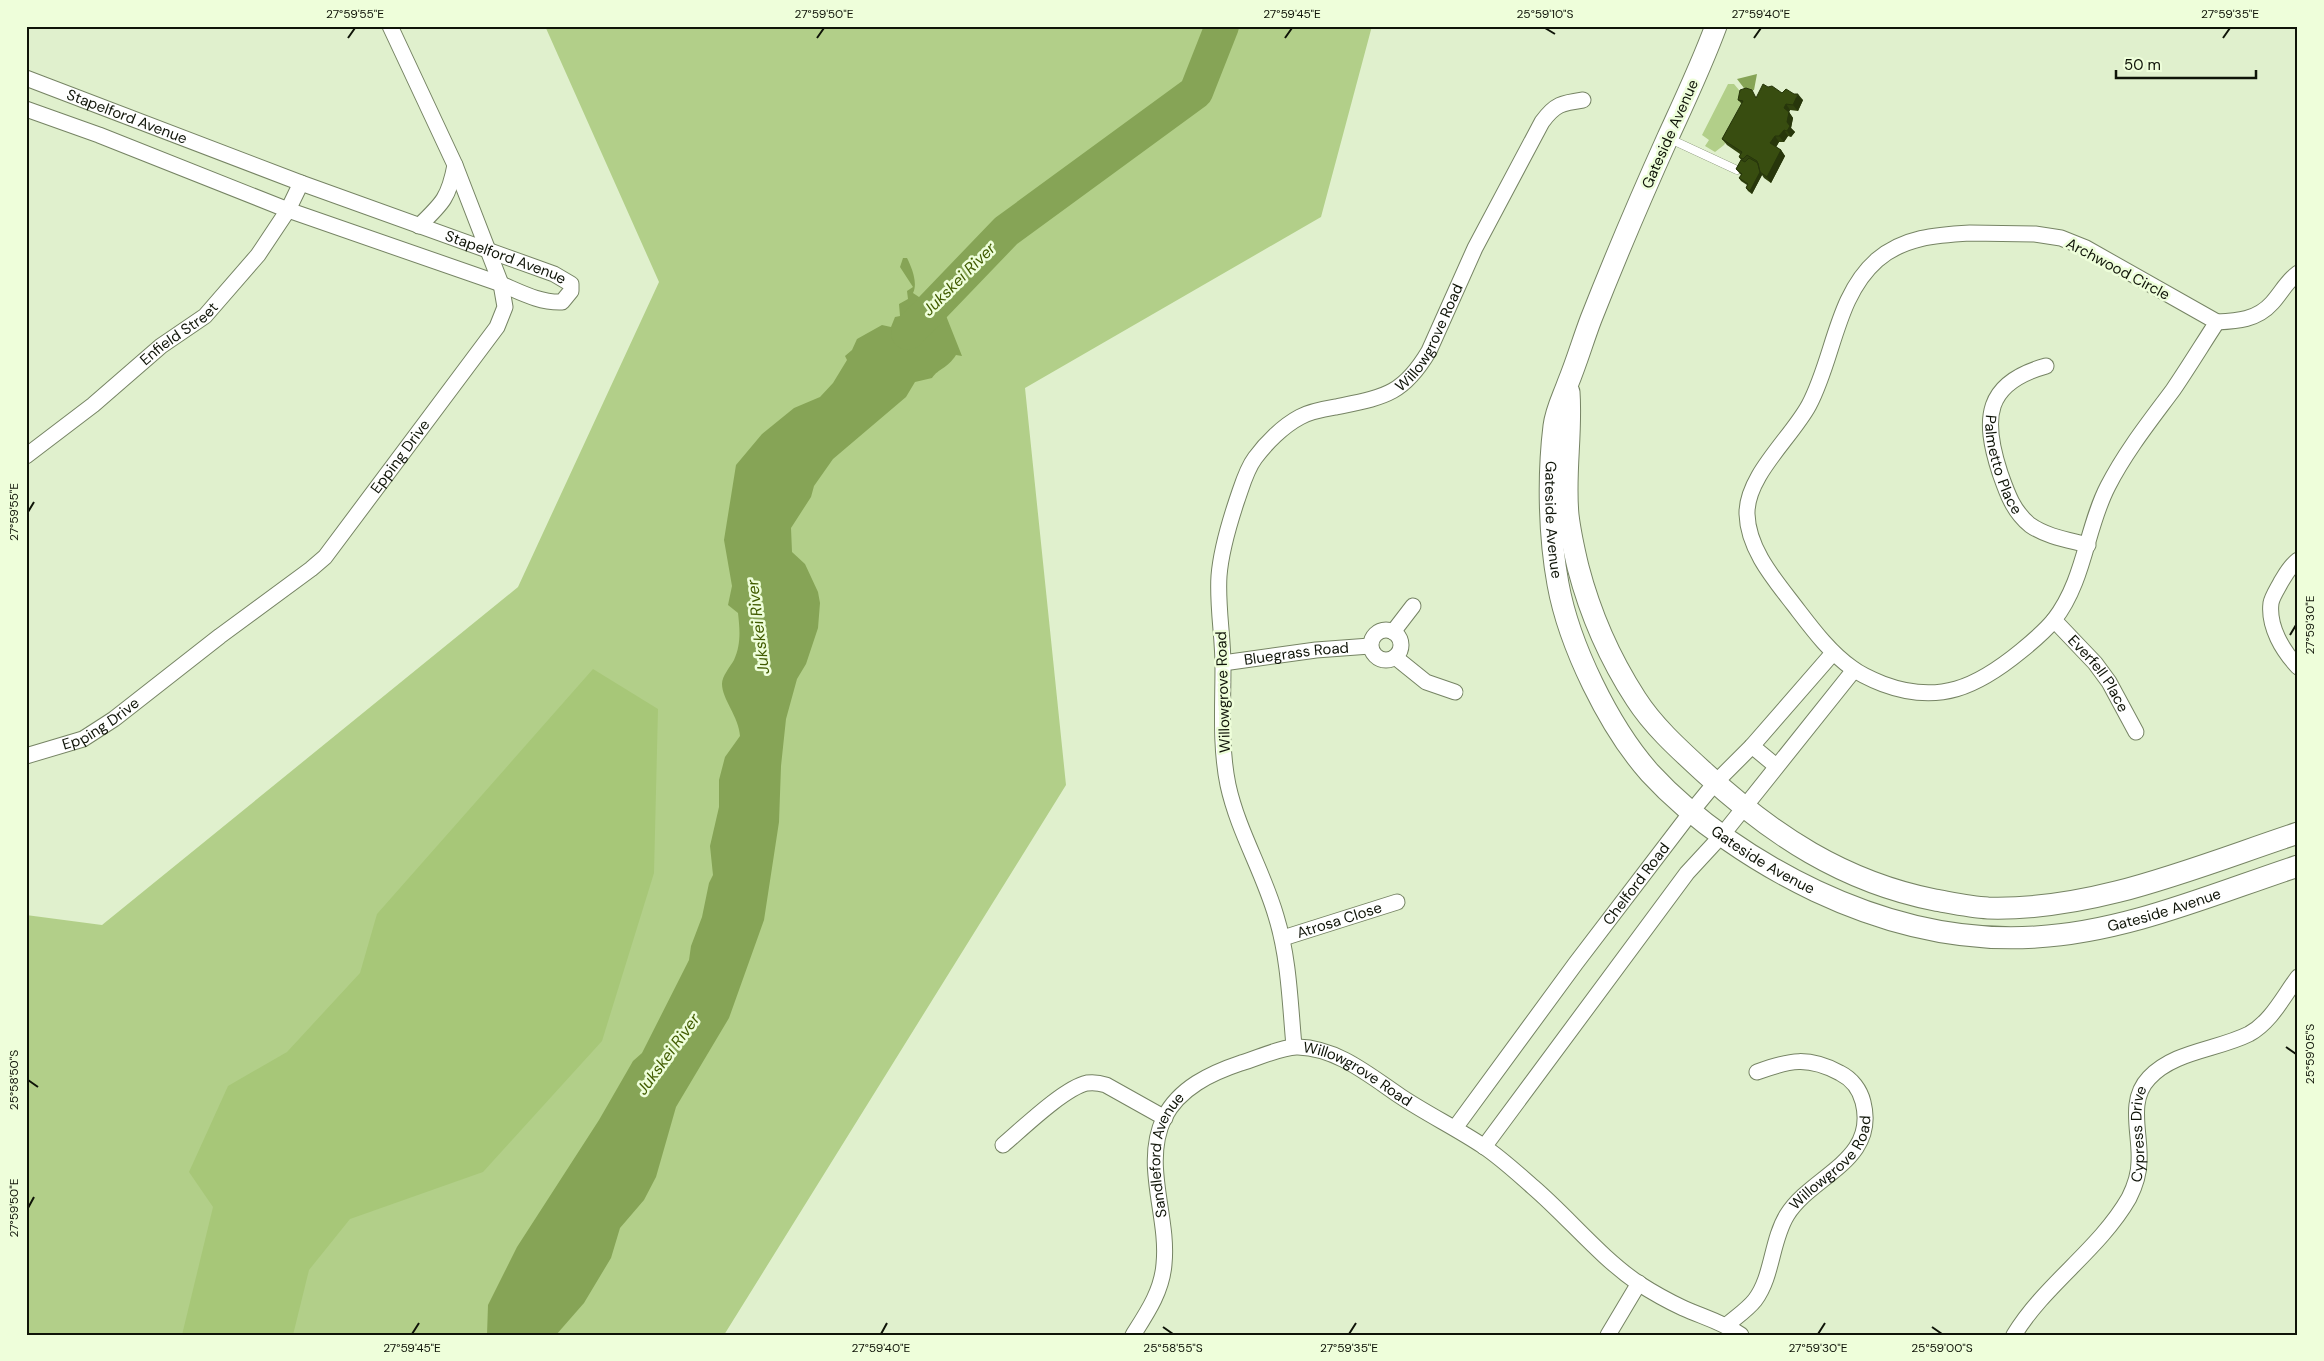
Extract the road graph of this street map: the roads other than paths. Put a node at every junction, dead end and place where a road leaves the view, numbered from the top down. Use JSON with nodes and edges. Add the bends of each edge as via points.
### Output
{"nodes":[{"id":1,"x":390,"y":26,"type":"edge"},
{"id":2,"x":1716,"y":26,"type":"edge"},
{"id":3,"x":26,"y":78,"type":"edge"},
{"id":4,"x":1583,"y":100,"type":"dead end"},
{"id":5,"x":26,"y":110,"type":"edge"},
{"id":6,"x":1668,"y":138,"type":"junction"},
{"id":7,"x":455,"y":165,"type":"junction"},
{"id":8,"x":1737,"y":170,"type":"edge"},
{"id":9,"x":301,"y":184,"type":"junction"},
{"id":10,"x":288,"y":210,"type":"junction"},
{"id":11,"x":419,"y":226,"type":"junction"},
{"id":12,"x":489,"y":250,"type":"junction"},
{"id":13,"x":2298,"y":273,"type":"edge"},
{"id":14,"x":500,"y":284,"type":"junction"},
{"id":15,"x":2216,"y":322,"type":"junction"},
{"id":16,"x":2046,"y":366,"type":"dead end"},
{"id":17,"x":1569,"y":382,"type":"junction"},
{"id":18,"x":26,"y":456,"type":"edge"},
{"id":19,"x":2088,"y":545,"type":"junction"},
{"id":20,"x":2298,"y":560,"type":"edge"},
{"id":21,"x":1413,"y":606,"type":"dead end"},
{"id":22,"x":2054,"y":620,"type":"junction"},
{"id":23,"x":1393,"y":632,"type":"junction"},
{"id":24,"x":1370,"y":646,"type":"junction"},
{"id":25,"x":1834,"y":653,"type":"junction"},
{"id":26,"x":1395,"y":657,"type":"junction"},
{"id":27,"x":1223,"y":663,"type":"junction"},
{"id":28,"x":2298,"y":667,"type":"edge"},
{"id":29,"x":1854,"y":670,"type":"junction"},
{"id":30,"x":1455,"y":692,"type":"dead end"},
{"id":31,"x":2136,"y":732,"type":"dead end"},
{"id":32,"x":1752,"y":746,"type":"junction"},
{"id":33,"x":26,"y":756,"type":"edge"},
{"id":34,"x":1776,"y":766,"type":"junction"},
{"id":35,"x":1715,"y":783,"type":"junction"},
{"id":36,"x":1745,"y":807,"type":"junction"},
{"id":37,"x":1692,"y":812,"type":"junction"},
{"id":38,"x":1723,"y":834,"type":"junction"},
{"id":39,"x":2298,"y":834,"type":"edge"},
{"id":40,"x":2298,"y":866,"type":"edge"},
{"id":41,"x":1397,"y":902,"type":"dead end"},
{"id":42,"x":1283,"y":938,"type":"junction"},
{"id":43,"x":2298,"y":977,"type":"edge"},
{"id":44,"x":1294,"y":1046,"type":"junction"},
{"id":45,"x":1757,"y":1072,"type":"dead end"},
{"id":46,"x":1164,"y":1118,"type":"junction"},
{"id":47,"x":1455,"y":1128,"type":"junction"},
{"id":48,"x":1003,"y":1145,"type":"dead end"},
{"id":49,"x":1484,"y":1147,"type":"junction"},
{"id":50,"x":1639,"y":1283,"type":"junction"},
{"id":51,"x":1727,"y":1325,"type":"junction"},
{"id":52,"x":1133,"y":1335,"type":"edge"},
{"id":53,"x":1608,"y":1335,"type":"edge"},
{"id":54,"x":1741,"y":1335,"type":"edge"},
{"id":55,"x":2014,"y":1335,"type":"edge"}],
"edges":[{"from":1,"to":7,"type":"street","name":"Epping Drive"},
{"from":2,"to":6,"type":"street","name":"Gateside Avenue"},
{"from":3,"to":9,"type":"street","name":"Stapelford Avenue"},
{"from":4,"to":27,"type":"street","name":"Willowgrove Road","via":[[1563,103],[1551,110],[1542,122],[1475,248],[1420,367],[1393,392],[1299,417],[1267,443],[1253,460],[1230,522],[1219,576]]},
{"from":5,"to":10,"type":"street","name":"Stapelford Avenue","via":[[99,135]]},
{"from":6,"to":8,"type":"lane"},
{"from":6,"to":17,"type":"street","name":"Gateside Avenue","via":[[1603,288]]},
{"from":7,"to":11,"type":"street","via":[[446,197]]},
{"from":7,"to":12,"type":"street","name":"Epping Drive"},
{"from":9,"to":10,"type":"street","name":"Enfield Street"},
{"from":9,"to":11,"type":"street","name":"Stapelford Avenue"},
{"from":10,"to":14,"type":"street","name":"Stapelford Avenue"},
{"from":10,"to":18,"type":"street","name":"Enfield Street","via":[[258,255],[204,316],[161,346],[94,405]]},
{"from":11,"to":12,"type":"street","name":"Stapelford Avenue"},
{"from":12,"to":14,"type":"street","name":"Epping Drive"},
{"from":12,"to":14,"type":"street","name":"Stapelford Avenue","via":[[563,278],[571,284],[571,291],[562,302],[554,303]]},
{"from":13,"to":15,"type":"street","via":[[2260,314],[2244,320]]},
{"from":14,"to":33,"type":"street","name":"Epping Drive","via":[[505,307],[497,327],[325,557],[114,719],[83,739]]},
{"from":15,"to":19,"type":"street","name":"Archwood Circle","via":[[2108,486],[2096,513]]},
{"from":15,"to":25,"type":"street","name":"Archwood Circle","via":[[2086,248],[2035,234],[1935,235],[1896,247],[1875,262],[1851,294],[1814,395],[1802,418],[1757,480],[1747,513],[1758,554],[1771,575]]},
{"from":16,"to":19,"type":"street","name":"Palmetto Place","via":[[2014,378],[1995,402],[1989,416],[1995,457],[2016,512],[2031,526],[2050,536]]},
{"from":17,"to":35,"type":"street","name":"Gateside Avenue","via":[[1568,514],[1578,566],[1592,609],[1608,650],[1636,700],[1657,726]]},
{"from":17,"to":37,"type":"street","name":"Gateside Avenue","via":[[1555,420],[1551,455],[1555,560],[1567,620],[1618,729],[1651,774]]},
{"from":19,"to":22,"type":"street","name":"Archwood Circle","via":[[2074,583]]},
{"from":20,"to":28,"type":"street","via":[[2271,602],[2272,620],[2280,643]]},
{"from":21,"to":23,"type":"street"},
{"from":22,"to":29,"type":"street","name":"Archwood Circle","via":[[2031,643],[1986,678],[1943,693],[1922,694],[1897,689]]},
{"from":22,"to":31,"type":"street","name":"Everfell Place","via":[[2109,682]]},
{"from":23,"to":24,"type":"street","via":[[1378,632]]},
{"from":23,"to":26,"type":"street","via":[[1398,636],[1401,647]]},
{"from":24,"to":26,"type":"street","via":[[1379,659]]},
{"from":24,"to":27,"type":"street","name":"Bluegrass Road"},
{"from":25,"to":29,"type":"street","name":"Archwood Circle"},
{"from":25,"to":32,"type":"street","name":"Chelford Road"},
{"from":26,"to":30,"type":"street","via":[[1426,682]]},
{"from":27,"to":42,"type":"street","name":"Willowgrove Road","via":[[1222,731],[1232,806]]},
{"from":29,"to":34,"type":"street"},
{"from":32,"to":34,"type":"street"},
{"from":32,"to":35,"type":"street","name":"Chelford Road"},
{"from":34,"to":36,"type":"street"},
{"from":35,"to":36,"type":"street","name":"Gateside Avenue"},
{"from":35,"to":37,"type":"street","name":"Chelford Road"},
{"from":36,"to":38,"type":"street"},
{"from":36,"to":39,"type":"street","name":"Gateside Avenue","via":[[1808,853],[1873,883],[1913,896],[1987,908],[2066,902],[2115,892]]},
{"from":37,"to":38,"type":"street","name":"Gateside Avenue"},
{"from":37,"to":47,"type":"street","name":"Chelford Road"},
{"from":38,"to":40,"type":"street","name":"Gateside Avenue","via":[[1752,856],[1799,883],[1853,908],[1896,922],[1956,934],[2000,937],[2070,934],[2120,924]]},
{"from":38,"to":49,"type":"street","via":[[1687,873]]},
{"from":41,"to":42,"type":"street","name":"Atrosa Close"},
{"from":42,"to":44,"type":"street","name":"Willowgrove Road"},
{"from":43,"to":55,"type":"street","name":"Cypress Drive","via":[[2262,1025],[2248,1034],[2178,1059],[2158,1069],[2148,1079],[2137,1103],[2139,1163],[2129,1198],[2114,1220],[2032,1308]]},
{"from":44,"to":46,"type":"street","name":"Sandleford Avenue","via":[[1202,1079],[1175,1102]]},
{"from":44,"to":47,"type":"street","name":"Willowgrove Road","via":[[1315,1048],[1357,1067]]},
{"from":45,"to":51,"type":"street","name":"Willowgrove Road","via":[[1784,1063],[1806,1061],[1828,1067],[1847,1077],[1860,1093],[1864,1126],[1860,1141],[1849,1158],[1804,1193],[1794,1206],[1781,1230],[1764,1284],[1751,1304]]},
{"from":46,"to":48,"type":"street","via":[[1106,1085],[1087,1083],[1054,1103]]},
{"from":46,"to":52,"type":"street","name":"Sandleford Avenue","via":[[1155,1175],[1164,1264],[1160,1286]]},
{"from":47,"to":49,"type":"street","name":"Willowgrove Road"},
{"from":49,"to":50,"type":"street","name":"Willowgrove Road","via":[[1535,1188],[1613,1263]]},
{"from":50,"to":51,"type":"street","via":[[1680,1307]]},
{"from":50,"to":53,"type":"street"},
{"from":51,"to":54,"type":"street"}]}
